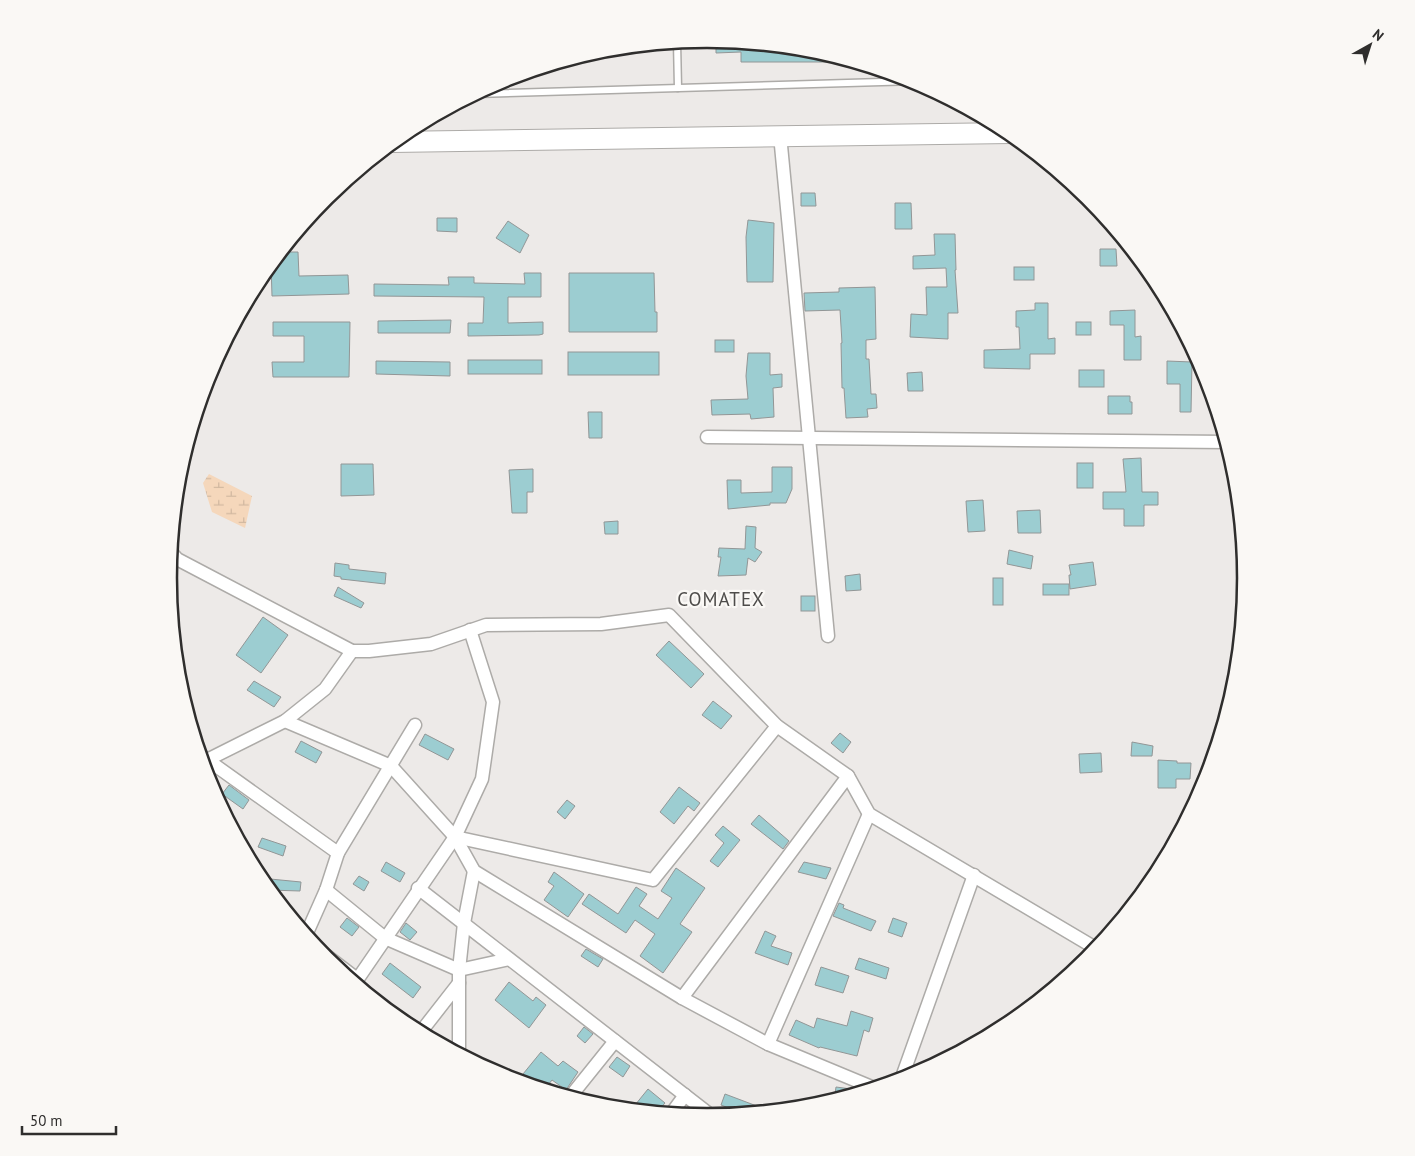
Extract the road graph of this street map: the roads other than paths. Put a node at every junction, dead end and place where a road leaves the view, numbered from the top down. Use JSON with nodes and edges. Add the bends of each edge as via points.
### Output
{"nodes":[{"id":1,"x":677,"y":49,"type":"edge"},
{"id":2,"x":891,"y":81,"type":"edge"},
{"id":3,"x":678,"y":88,"type":"junction"},
{"id":4,"x":492,"y":94,"type":"edge"},
{"id":5,"x":996,"y":133,"type":"edge"},
{"id":6,"x":780,"y":136,"type":"junction"},
{"id":7,"x":406,"y":142,"type":"edge"},
{"id":8,"x":707,"y":437,"type":"dead end"},
{"id":9,"x":809,"y":438,"type":"junction"},
{"id":10,"x":1220,"y":442,"type":"edge"},
{"id":11,"x":177,"y":563,"type":"edge"},
{"id":12,"x":470,"y":630,"type":"junction"},
{"id":13,"x":828,"y":636,"type":"dead end"},
{"id":14,"x":352,"y":651,"type":"junction"},
{"id":15,"x":285,"y":721,"type":"junction"},
{"id":16,"x":414,"y":725,"type":"dead end"},
{"id":17,"x":777,"y":726,"type":"junction"},
{"id":18,"x":208,"y":757,"type":"edge"},
{"id":19,"x":211,"y":764,"type":"edge"},
{"id":20,"x":391,"y":766,"type":"junction"},
{"id":21,"x":848,"y":776,"type":"junction"},
{"id":22,"x":869,"y":814,"type":"junction"},
{"id":23,"x":455,"y":837,"type":"junction"},
{"id":24,"x":338,"y":853,"type":"junction"},
{"id":25,"x":474,"y":871,"type":"junction"},
{"id":26,"x":974,"y":875,"type":"junction"},
{"id":27,"x":418,"y":888,"type":"junction"},
{"id":28,"x":326,"y":890,"type":"junction"},
{"id":29,"x":464,"y":923,"type":"junction"},
{"id":30,"x":309,"y":928,"type":"edge"},
{"id":31,"x":385,"y":938,"type":"junction"},
{"id":32,"x":1090,"y":945,"type":"edge"},
{"id":33,"x":509,"y":959,"type":"junction"},
{"id":34,"x":358,"y":977,"type":"edge"},
{"id":35,"x":459,"y":977,"type":"junction"},
{"id":36,"x":682,"y":998,"type":"junction"},
{"id":37,"x":425,"y":1026,"type":"edge"},
{"id":38,"x":615,"y":1040,"type":"junction"},
{"id":39,"x":768,"y":1044,"type":"junction"},
{"id":40,"x":459,"y":1046,"type":"edge"},
{"id":41,"x":904,"y":1070,"type":"edge"},
{"id":42,"x":865,"y":1084,"type":"edge"},
{"id":43,"x":575,"y":1091,"type":"edge"},
{"id":44,"x":685,"y":1095,"type":"junction"},
{"id":45,"x":676,"y":1107,"type":"edge"},
{"id":46,"x":701,"y":1108,"type":"edge"}],
"edges":[{"from":1,"to":3,"type":"lane"},
{"from":2,"to":3,"type":"lane"},
{"from":3,"to":4,"type":"lane"},
{"from":5,"to":6,"type":"main road"},
{"from":6,"to":7,"type":"main road"},
{"from":6,"to":9,"type":"street"},
{"from":8,"to":9,"type":"street"},
{"from":9,"to":10,"type":"street"},
{"from":9,"to":13,"type":"street"},
{"from":11,"to":14,"type":"street"},
{"from":12,"to":14,"type":"street","via":[[431,644]]},
{"from":12,"to":17,"type":"street","via":[[486,625],[601,624],[669,615]]},
{"from":12,"to":23,"type":"street","via":[[494,702],[482,779]]},
{"from":14,"to":15,"type":"street","via":[[324,688]]},
{"from":15,"to":18,"type":"street"},
{"from":15,"to":20,"type":"street"},
{"from":16,"to":20,"type":"street"},
{"from":17,"to":21,"type":"street"},
{"from":17,"to":23,"type":"street","via":[[653,880]]},
{"from":19,"to":24,"type":"street"},
{"from":20,"to":23,"type":"street"},
{"from":20,"to":24,"type":"street"},
{"from":21,"to":22,"type":"street"},
{"from":21,"to":36,"type":"street"},
{"from":22,"to":26,"type":"street"},
{"from":22,"to":39,"type":"street"},
{"from":23,"to":25,"type":"street"},
{"from":23,"to":27,"type":"street"},
{"from":24,"to":28,"type":"street"},
{"from":25,"to":29,"type":"street"},
{"from":25,"to":36,"type":"street"},
{"from":26,"to":32,"type":"street"},
{"from":26,"to":41,"type":"street"},
{"from":27,"to":29,"type":"street"},
{"from":27,"to":31,"type":"street"},
{"from":28,"to":30,"type":"street"},
{"from":28,"to":31,"type":"street"},
{"from":29,"to":33,"type":"street"},
{"from":29,"to":35,"type":"street"},
{"from":31,"to":34,"type":"street"},
{"from":31,"to":35,"type":"street"},
{"from":33,"to":35,"type":"street"},
{"from":33,"to":38,"type":"street"},
{"from":35,"to":37,"type":"street"},
{"from":35,"to":40,"type":"street"},
{"from":36,"to":39,"type":"street"},
{"from":38,"to":43,"type":"street"},
{"from":38,"to":44,"type":"street"},
{"from":39,"to":42,"type":"street"},
{"from":44,"to":45,"type":"street"},
{"from":44,"to":46,"type":"street"}]}
